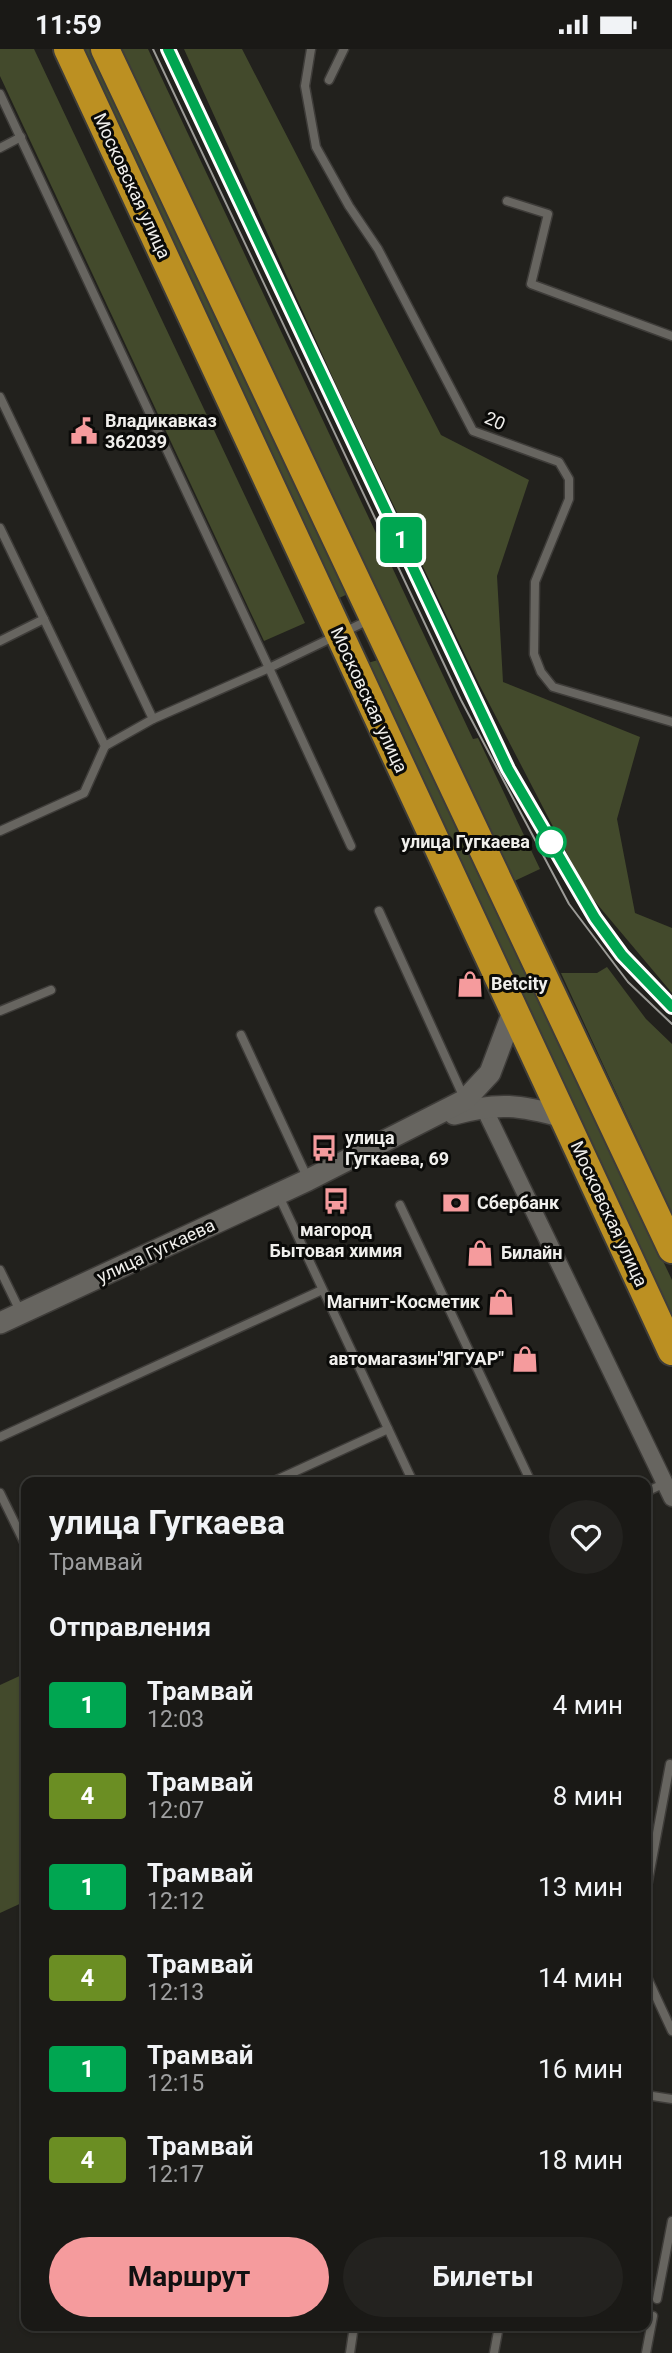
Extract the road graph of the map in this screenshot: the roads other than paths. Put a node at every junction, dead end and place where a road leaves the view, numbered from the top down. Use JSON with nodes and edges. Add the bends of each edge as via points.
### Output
{"nodes":[{"id":1,"x":68,"y":49,"type":"edge"},
{"id":2,"x":105,"y":49,"type":"edge"},
{"id":3,"x":311,"y":49,"type":"edge"},
{"id":4,"x":344,"y":49,"type":"edge"},
{"id":5,"x":329,"y":80,"type":"dead end"},
{"id":6,"x":0,"y":94,"type":"edge"},
{"id":7,"x":21,"y":137,"type":"junction"},
{"id":8,"x":0,"y":148,"type":"edge"},
{"id":9,"x":507,"y":201,"type":"dead end"},
{"id":10,"x":672,"y":336,"type":"edge"},
{"id":11,"x":0,"y":397,"type":"edge"},
{"id":12,"x":0,"y":528,"type":"edge"},
{"id":13,"x":374,"y":618,"type":"junction"},
{"id":14,"x":44,"y":619,"type":"junction"},
{"id":15,"x":339,"y":635,"type":"junction"},
{"id":16,"x":0,"y":641,"type":"edge"},
{"id":17,"x":270,"y":668,"type":"junction"},
{"id":18,"x":153,"y":719,"type":"junction"},
{"id":19,"x":672,"y":722,"type":"edge"},
{"id":20,"x":105,"y":746,"type":"junction"},
{"id":21,"x":0,"y":831,"type":"edge"},
{"id":22,"x":351,"y":846,"type":"dead end"},
{"id":23,"x":379,"y":911,"type":"dead end"},
{"id":24,"x":51,"y":990,"type":"dead end"},
{"id":25,"x":0,"y":1011,"type":"edge"},
{"id":26,"x":513,"y":1012,"type":"junction"},
{"id":27,"x":241,"y":1035,"type":"dead end"},
{"id":28,"x":474,"y":1103,"type":"junction"},
{"id":29,"x":564,"y":1117,"type":"junction"},
{"id":30,"x":308,"y":1180,"type":"junction"},
{"id":31,"x":278,"y":1194,"type":"junction"},
{"id":32,"x":400,"y":1205,"type":"dead end"},
{"id":33,"x":672,"y":1249,"type":"edge"},
{"id":34,"x":0,"y":1270,"type":"edge"},
{"id":35,"x":322,"y":1290,"type":"junction"},
{"id":36,"x":21,"y":1314,"type":"junction"},
{"id":37,"x":0,"y":1323,"type":"edge"},
{"id":38,"x":672,"y":1351,"type":"edge"},
{"id":39,"x":388,"y":1429,"type":"junction"},
{"id":40,"x":0,"y":1437,"type":"edge"},
{"id":41,"x":283,"y":1477,"type":"edge"},
{"id":42,"x":411,"y":1477,"type":"edge"},
{"id":43,"x":529,"y":1477,"type":"edge"},
{"id":44,"x":669,"y":1491,"type":"edge"},
{"id":45,"x":651,"y":1492,"type":"edge"},
{"id":46,"x":0,"y":1493,"type":"edge"},
{"id":47,"x":21,"y":1536,"type":"edge"},
{"id":48,"x":670,"y":1764,"type":"edge"},
{"id":49,"x":651,"y":1865,"type":"edge"},
{"id":50,"x":651,"y":1986,"type":"edge"},
{"id":51,"x":672,"y":2031,"type":"edge"},
{"id":52,"x":651,"y":2096,"type":"edge"},
{"id":53,"x":672,"y":2099,"type":"edge"},
{"id":54,"x":672,"y":2221,"type":"edge"},
{"id":55,"x":657,"y":2299,"type":"dead end"},
{"id":56,"x":653,"y":2316,"type":"dead end"},
{"id":57,"x":651,"y":2327,"type":"edge"},
{"id":58,"x":353,"y":2331,"type":"edge"},
{"id":59,"x":498,"y":2331,"type":"edge"},
{"id":60,"x":650,"y":2331,"type":"edge"},
{"id":61,"x":350,"y":2353,"type":"edge"},
{"id":62,"x":494,"y":2353,"type":"edge"},
{"id":63,"x":646,"y":2353,"type":"edge"}],
"edges":[{"from":1,"to":15,"type":"highway","name":"Московская улица"},
{"from":2,"to":13,"type":"highway","name":"Московская улица"},
{"from":3,"to":19,"type":"lane","name":"20","via":[[305,86],[316,147],[378,249],[473,431],[559,462],[569,479],[569,499],[535,582],[534,654],[541,672],[553,687]]},
{"from":4,"to":5,"type":"lane"},
{"from":6,"to":7,"type":"lane"},
{"from":7,"to":8,"type":"lane"},
{"from":7,"to":17,"type":"lane"},
{"from":9,"to":10,"type":"lane","via":[[548,214],[531,284]]},
{"from":11,"to":18,"type":"lane"},
{"from":12,"to":14,"type":"lane"},
{"from":13,"to":15,"type":"lane"},
{"from":13,"to":33,"type":"highway","name":"Московская улица"},
{"from":14,"to":16,"type":"lane"},
{"from":14,"to":20,"type":"lane"},
{"from":15,"to":17,"type":"lane"},
{"from":15,"to":26,"type":"highway","name":"Московская улица"},
{"from":17,"to":18,"type":"lane"},
{"from":17,"to":22,"type":"lane"},
{"from":18,"to":20,"type":"lane"},
{"from":20,"to":21,"type":"lane","via":[[84,793]]},
{"from":23,"to":28,"type":"lane"},
{"from":24,"to":25,"type":"lane"},
{"from":26,"to":28,"type":"street"},
{"from":26,"to":29,"type":"highway","name":"Московская улица"},
{"from":27,"to":30,"type":"lane"},
{"from":28,"to":29,"type":"street","name":"улица Гугкаева","via":[[518,1105]]},
{"from":28,"to":30,"type":"street","name":"улица Гугкаева","via":[[424,1122]]},
{"from":28,"to":44,"type":"street"},
{"from":29,"to":38,"type":"highway","name":"Московская улица"},
{"from":30,"to":31,"type":"street","name":"улица Гугкаева"},
{"from":31,"to":35,"type":"lane"},
{"from":31,"to":36,"type":"street","name":"улица Гугкаева"},
{"from":32,"to":43,"type":"lane"},
{"from":34,"to":36,"type":"lane"},
{"from":35,"to":39,"type":"lane"},
{"from":35,"to":40,"type":"lane"},
{"from":36,"to":37,"type":"street","name":"улица Гугкаева"},
{"from":39,"to":41,"type":"lane"},
{"from":39,"to":42,"type":"lane"},
{"from":44,"to":45,"type":"lane"},
{"from":46,"to":47,"type":"lane"},
{"from":48,"to":49,"type":"lane"},
{"from":50,"to":51,"type":"lane"},
{"from":52,"to":53,"type":"lane"},
{"from":54,"to":55,"type":"lane"},
{"from":56,"to":57,"type":"lane"},
{"from":58,"to":61,"type":"lane"},
{"from":59,"to":62,"type":"lane"},
{"from":60,"to":63,"type":"lane"}]}
